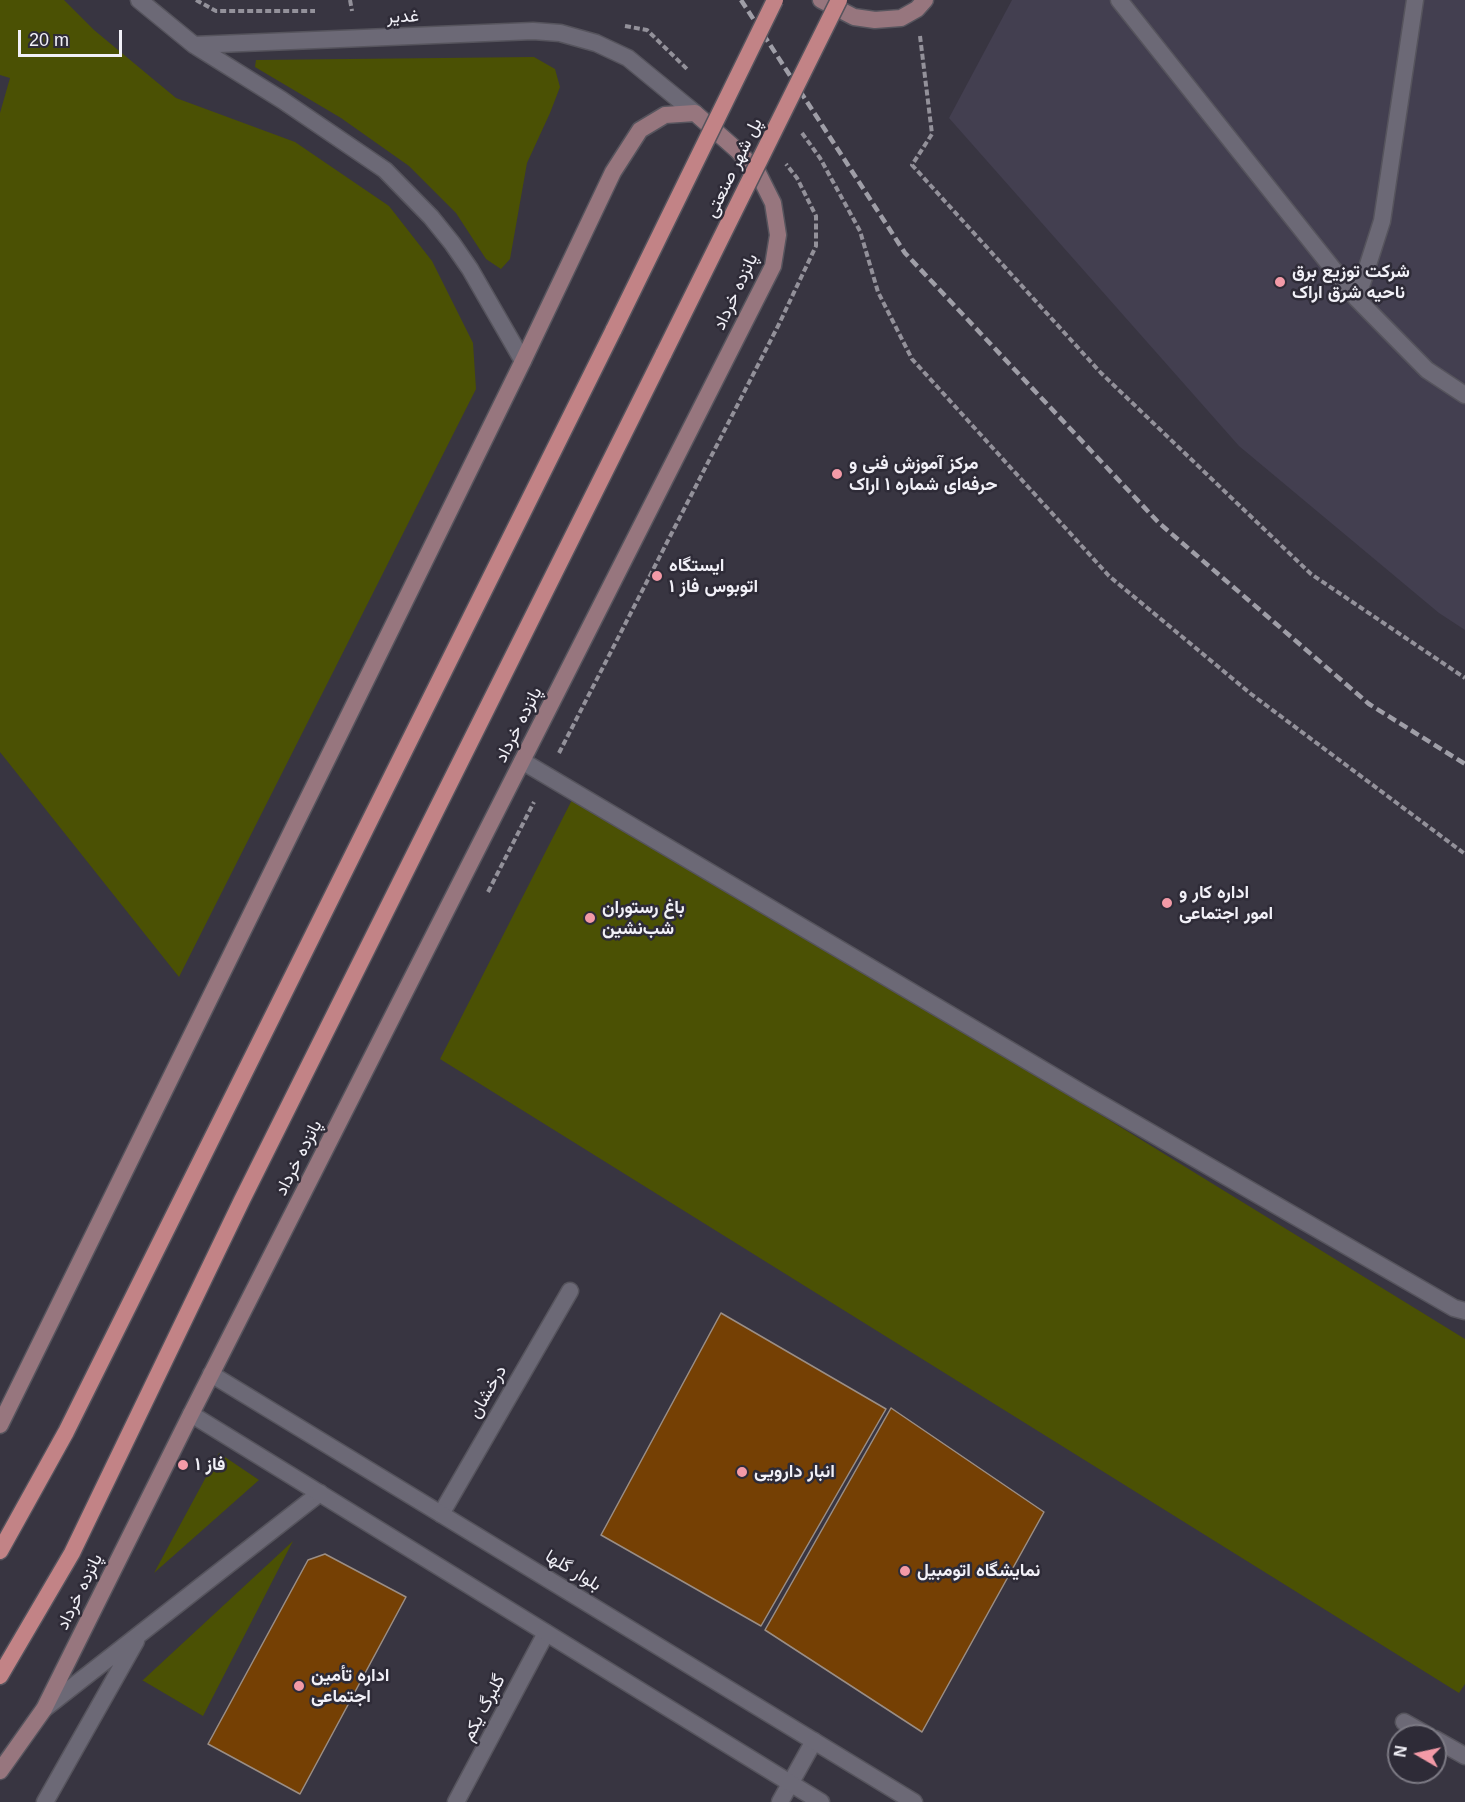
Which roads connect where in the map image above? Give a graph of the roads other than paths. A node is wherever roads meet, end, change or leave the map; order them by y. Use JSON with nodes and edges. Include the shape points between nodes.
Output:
{"nodes":[{"id":1,"x":139,"y":0,"type":"edge"},
{"id":2,"x":775,"y":0,"type":"edge"},
{"id":3,"x":821,"y":0,"type":"edge"},
{"id":4,"x":839,"y":0,"type":"edge"},
{"id":5,"x":1119,"y":0,"type":"edge"},
{"id":6,"x":1415,"y":0,"type":"edge"},
{"id":7,"x":921,"y":4,"type":"edge"},
{"id":8,"x":194,"y":45,"type":"junction"},
{"id":9,"x":695,"y":113,"type":"junction"},
{"id":10,"x":1357,"y":299,"type":"junction"},
{"id":11,"x":664,"y":353,"type":"joint"},
{"id":12,"x":524,"y":361,"type":"junction"},
{"id":13,"x":1465,"y":395,"type":"edge"},
{"id":14,"x":522,"y":761,"type":"junction"},
{"id":15,"x":570,"y":1291,"type":"dead end"},
{"id":16,"x":1465,"y":1311,"type":"edge"},
{"id":17,"x":212,"y":1374,"type":"junction"},
{"id":18,"x":191,"y":1413,"type":"junction"},
{"id":19,"x":0,"y":1425,"type":"edge"},
{"id":20,"x":320,"y":1492,"type":"junction"},
{"id":21,"x":441,"y":1514,"type":"junction"},
{"id":22,"x":0,"y":1551,"type":"edge"},
{"id":23,"x":546,"y":1633,"type":"junction"},
{"id":24,"x":140,"y":1634,"type":"junction"},
{"id":25,"x":0,"y":1676,"type":"edge"},
{"id":26,"x":44,"y":1709,"type":"junction"},
{"id":27,"x":1404,"y":1722,"type":"dead end"},
{"id":28,"x":1408,"y":1724,"type":"edge"},
{"id":29,"x":814,"y":1741,"type":"junction"},
{"id":30,"x":1447,"y":1746,"type":"edge"},
{"id":31,"x":1465,"y":1756,"type":"edge"},
{"id":32,"x":0,"y":1771,"type":"edge"},
{"id":33,"x":790,"y":1783,"type":"junction"},
{"id":34,"x":45,"y":1802,"type":"edge"},
{"id":35,"x":456,"y":1802,"type":"edge"},
{"id":36,"x":780,"y":1802,"type":"edge"},
{"id":37,"x":821,"y":1802,"type":"edge"},
{"id":38,"x":914,"y":1802,"type":"edge"}],
"edges":[{"from":1,"to":8,"type":"street"},
{"from":2,"to":22,"type":"main road","name":"پل شهر صنعتی","bridge":true,"via":[[72,1421]]},
{"from":3,"to":7,"type":"main road","via":[[854,17],[875,20],[901,18]]},
{"from":4,"to":11,"type":"main road","name":"پل شهر صنعتی","bridge":true},
{"from":5,"to":10,"type":"street"},
{"from":6,"to":10,"type":"street","via":[[1382,221]]},
{"from":8,"to":9,"type":"street","name":"غدیر","via":[[560,33],[597,43],[628,58]]},
{"from":8,"to":12,"type":"street","via":[[282,100],[375,164],[408,192],[470,269]]},
{"from":9,"to":12,"type":"main road","via":[[665,116],[640,130],[613,172]]},
{"from":9,"to":14,"type":"main road","name":"پانزده خرداد","via":[[758,173],[773,203],[778,235],[773,266]]},
{"from":10,"to":13,"type":"street","via":[[1427,369]]},
{"from":11,"to":25,"type":"main road","name":"پانزده خرداد","via":[[242,1200],[72,1553]]},
{"from":12,"to":19,"type":"main road"},
{"from":14,"to":16,"type":"street","via":[[1102,1105]]},
{"from":14,"to":17,"type":"main road","name":"پانزده خرداد"},
{"from":15,"to":21,"type":"street","name":"درخشان"},
{"from":17,"to":18,"type":"main road","name":"پانزده خرداد"},
{"from":17,"to":21,"type":"street","name":"بلوار گلها"},
{"from":18,"to":20,"type":"street"},
{"from":18,"to":26,"type":"main road","name":"پانزده خرداد"},
{"from":20,"to":23,"type":"street"},
{"from":20,"to":24,"type":"street"},
{"from":21,"to":29,"type":"street","name":"بلوار گلها"},
{"from":23,"to":33,"type":"street"},
{"from":23,"to":35,"type":"street","name":"گلبرگ یکم"},
{"from":24,"to":26,"type":"street"},
{"from":24,"to":34,"type":"street"},
{"from":26,"to":32,"type":"main road","name":"پانزده خرداد"},
{"from":27,"to":28,"type":"street"},
{"from":29,"to":33,"type":"street"},
{"from":29,"to":38,"type":"street","name":"بلوار گلها"},
{"from":30,"to":31,"type":"street"},
{"from":33,"to":36,"type":"street"},
{"from":33,"to":37,"type":"street"}]}
